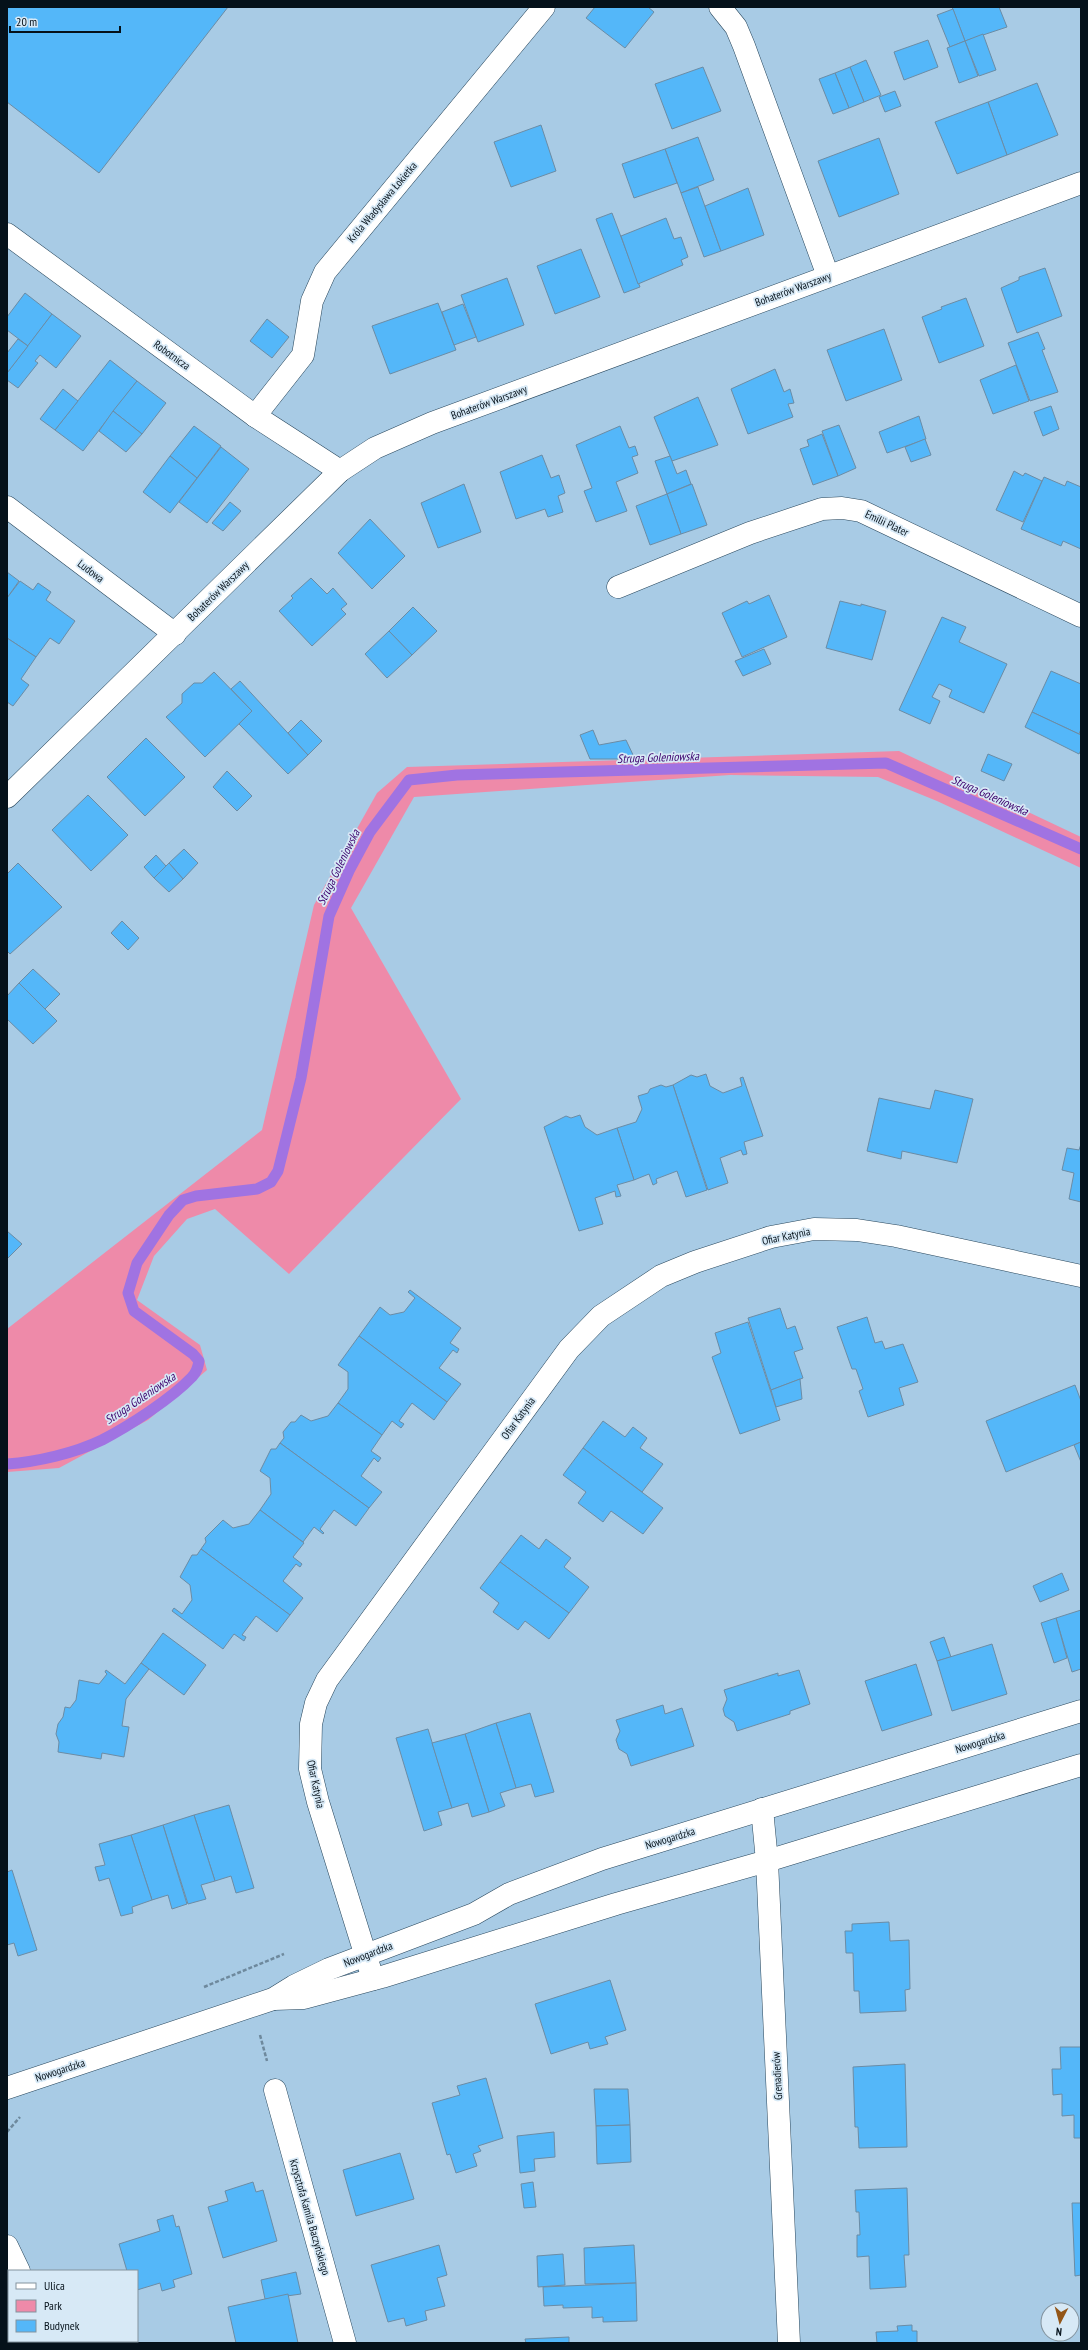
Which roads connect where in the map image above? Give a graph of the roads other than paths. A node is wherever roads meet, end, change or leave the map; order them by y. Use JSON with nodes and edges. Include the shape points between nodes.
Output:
{"nodes":[{"id":1,"x":544,"y":7,"type":"edge"},
{"id":2,"x":720,"y":7,"type":"edge"},
{"id":3,"x":1081,"y":183,"type":"edge"},
{"id":4,"x":7,"y":234,"type":"edge"},
{"id":5,"x":828,"y":276,"type":"junction"},
{"id":6,"x":255,"y":416,"type":"junction"},
{"id":7,"x":340,"y":471,"type":"junction"},
{"id":8,"x":7,"y":507,"type":"edge"},
{"id":9,"x":618,"y":587,"type":"dead end"},
{"id":10,"x":1081,"y":616,"type":"edge"},
{"id":11,"x":175,"y":634,"type":"junction"},
{"id":12,"x":7,"y":797,"type":"edge"},
{"id":13,"x":1081,"y":1276,"type":"edge"},
{"id":14,"x":1081,"y":1711,"type":"edge"},
{"id":15,"x":1081,"y":1765,"type":"edge"},
{"id":16,"x":762,"y":1809,"type":"junction"},
{"id":17,"x":768,"y":1861,"type":"junction"},
{"id":18,"x":366,"y":1955,"type":"junction"},
{"id":19,"x":373,"y":1979,"type":"junction"},
{"id":20,"x":273,"y":1999,"type":"junction"},
{"id":21,"x":7,"y":2088,"type":"edge"},
{"id":22,"x":274,"y":2090,"type":"dead end"},
{"id":23,"x":7,"y":2246,"type":"edge"},
{"id":24,"x":19,"y":2270,"type":"edge"},
{"id":25,"x":345,"y":2343,"type":"edge"},
{"id":26,"x":789,"y":2343,"type":"edge"}],
"edges":[{"from":1,"to":6,"type":"street","name":"Króla Władysława Łokietka","via":[[325,272],[312,301],[303,355]]},
{"from":2,"to":5,"type":"street","via":[[736,27],[744,46]]},
{"from":3,"to":5,"type":"street","name":"Bohaterów Warszawy"},
{"from":4,"to":6,"type":"street","name":"Robotnicza"},
{"from":5,"to":7,"type":"street","name":"Bohaterów Warszawy","via":[[432,423],[375,448]]},
{"from":6,"to":7,"type":"street","name":"Robotnicza"},
{"from":7,"to":11,"type":"street","name":"Bohaterów Warszawy"},
{"from":8,"to":11,"type":"street","name":"Ludowa"},
{"from":9,"to":10,"type":"street","name":"Emilii Plater","via":[[750,533],[822,509],[842,508],[861,511]]},
{"from":11,"to":12,"type":"street","name":"Bohaterów Warszawy"},
{"from":13,"to":18,"type":"street","name":"Ofiar Katynia","via":[[896,1236],[857,1230],[814,1229],[771,1237],[695,1262],[661,1276],[601,1316],[564,1355],[327,1680],[316,1703],[311,1724],[310,1769]]},
{"from":14,"to":16,"type":"street","name":"Nowogardzka"},
{"from":15,"to":17,"type":"street","name":"Nowogardzka"},
{"from":16,"to":17,"type":"street","name":"Grenadierów"},
{"from":16,"to":18,"type":"street","name":"Nowogardzka","via":[[581,1867],[509,1894],[474,1914]]},
{"from":17,"to":19,"type":"street","name":"Nowogardzka","via":[[616,1904]]},
{"from":17,"to":26,"type":"street","name":"Grenadierów"},
{"from":18,"to":19,"type":"street","name":"Ofiar Katynia"},
{"from":18,"to":20,"type":"street","name":"Nowogardzka","via":[[329,1969]]},
{"from":19,"to":20,"type":"street","name":"Nowogardzka","via":[[304,1998]]},
{"from":20,"to":21,"type":"street","name":"Nowogardzka"},
{"from":22,"to":25,"type":"street","name":"Krzysztofa Kamila Baczyńskiego"},
{"from":23,"to":24,"type":"street"}]}
